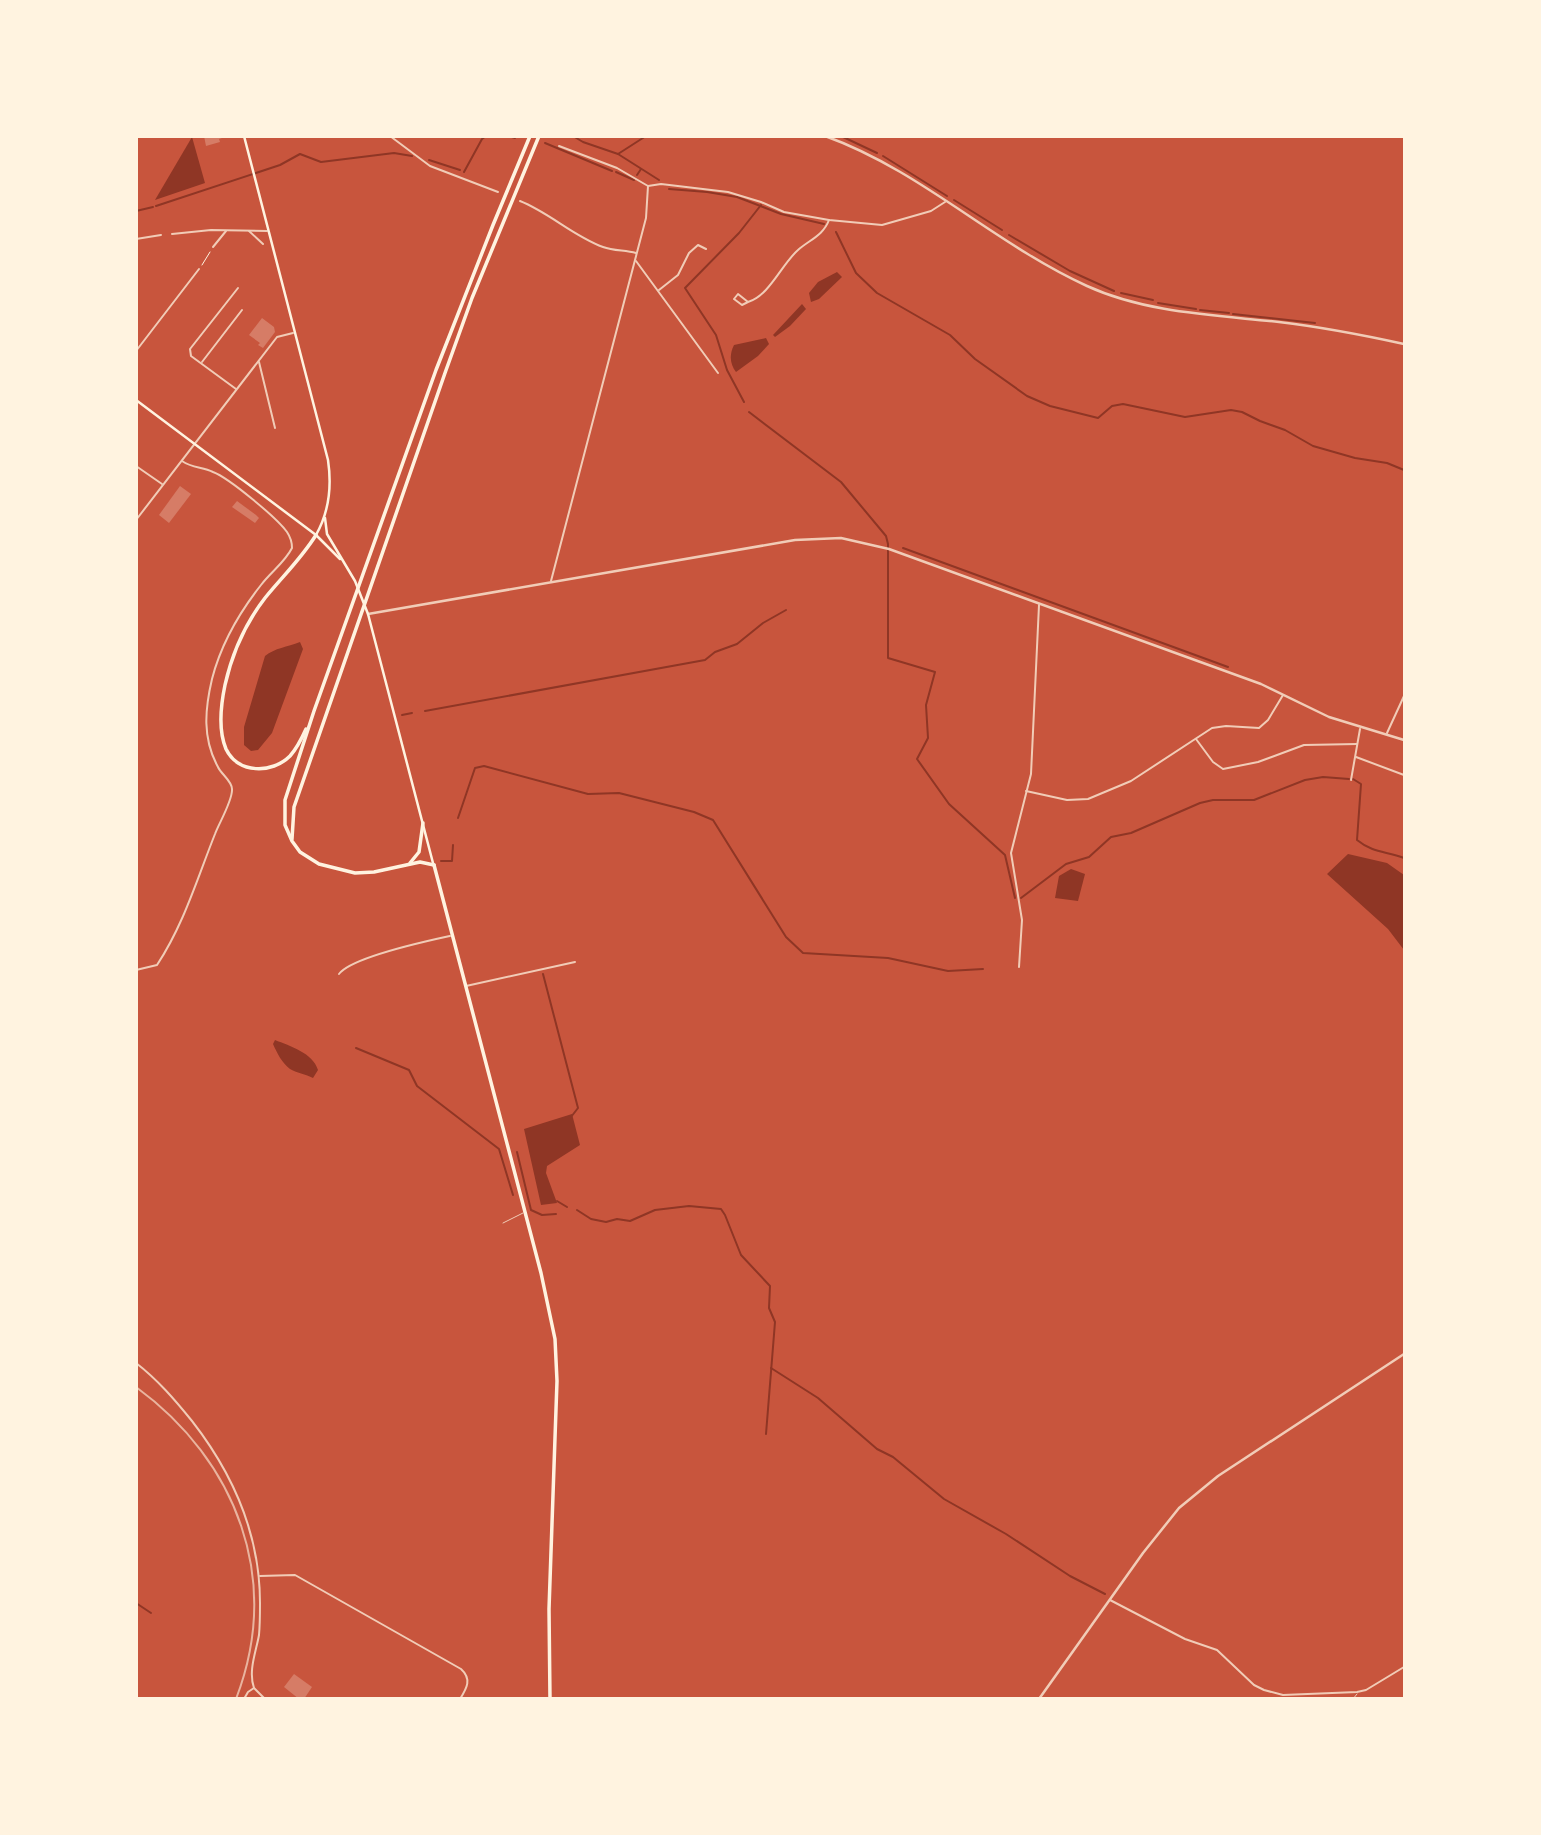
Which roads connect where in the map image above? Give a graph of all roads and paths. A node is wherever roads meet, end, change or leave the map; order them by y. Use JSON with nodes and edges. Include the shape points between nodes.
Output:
{"nodes":[{"id":1,"x":244,"y":136,"type":"edge"},
{"id":2,"x":390,"y":136,"type":"edge"},
{"id":3,"x":530,"y":136,"type":"edge"},
{"id":4,"x":539,"y":136,"type":"edge"},
{"id":5,"x":825,"y":136,"type":"edge"},
{"id":6,"x":559,"y":146,"type":"dead end"},
{"id":7,"x":648,"y":186,"type":"junction"},
{"id":8,"x":498,"y":192,"type":"dead end"},
{"id":9,"x":520,"y":201,"type":"dead end"},
{"id":10,"x":945,"y":202,"type":"junction"},
{"id":11,"x":829,"y":220,"type":"junction"},
{"id":12,"x":226,"y":230,"type":"junction"},
{"id":13,"x":248,"y":230,"type":"junction"},
{"id":14,"x":268,"y":231,"type":"junction"},
{"id":15,"x":172,"y":234,"type":"dead end"},
{"id":16,"x":161,"y":235,"type":"dead end"},
{"id":17,"x":136,"y":239,"type":"edge"},
{"id":18,"x":263,"y":244,"type":"dead end"},
{"id":19,"x":213,"y":247,"type":"joint"},
{"id":20,"x":706,"y":249,"type":"dead end"},
{"id":21,"x":637,"y":253,"type":"junction"},
{"id":22,"x":635,"y":260,"type":"junction"},
{"id":23,"x":199,"y":269,"type":"joint"},
{"id":24,"x":238,"y":288,"type":"dead end"},
{"id":25,"x":658,"y":290,"type":"junction"},
{"id":26,"x":748,"y":302,"type":"dead end"},
{"id":27,"x":242,"y":310,"type":"dead end"},
{"id":28,"x":295,"y":332,"type":"junction"},
{"id":29,"x":1405,"y":344,"type":"edge"},
{"id":30,"x":136,"y":352,"type":"edge"},
{"id":31,"x":259,"y":361,"type":"junction"},
{"id":32,"x":201,"y":364,"type":"junction"},
{"id":33,"x":718,"y":373,"type":"dead end"},
{"id":34,"x":237,"y":390,"type":"junction"},
{"id":35,"x":136,"y":400,"type":"edge"},
{"id":36,"x":275,"y":428,"type":"dead end"},
{"id":37,"x":195,"y":445,"type":"junction"},
{"id":38,"x":182,"y":461,"type":"junction"},
{"id":39,"x":136,"y":466,"type":"edge"},
{"id":40,"x":163,"y":485,"type":"junction"},
{"id":41,"x":325,"y":515,"type":"junction"},
{"id":42,"x":136,"y":520,"type":"edge"},
{"id":43,"x":316,"y":535,"type":"junction"},
{"id":44,"x":344,"y":564,"type":"junction"},
{"id":45,"x":550,"y":582,"type":"junction"},
{"id":46,"x":1039,"y":604,"type":"junction"},
{"id":47,"x":368,"y":614,"type":"junction"},
{"id":48,"x":1283,"y":694,"type":"junction"},
{"id":49,"x":1405,"y":696,"type":"edge"},
{"id":50,"x":314,"y":711,"type":"junction"},
{"id":51,"x":1360,"y":727,"type":"junction"},
{"id":52,"x":1386,"y":734,"type":"junction"},
{"id":53,"x":1195,"y":738,"type":"junction"},
{"id":54,"x":1405,"y":740,"type":"edge"},
{"id":55,"x":1357,"y":744,"type":"junction"},
{"id":56,"x":1355,"y":757,"type":"junction"},
{"id":57,"x":1405,"y":775,"type":"edge"},
{"id":58,"x":1351,"y":779,"type":"dead end"},
{"id":59,"x":1026,"y":791,"type":"junction"},
{"id":60,"x":423,"y":823,"type":"junction"},
{"id":61,"x":292,"y":841,"type":"junction"},
{"id":62,"x":409,"y":864,"type":"junction"},
{"id":63,"x":434,"y":865,"type":"junction"},
{"id":64,"x":452,"y":936,"type":"junction"},
{"id":65,"x":575,"y":962,"type":"dead end"},
{"id":66,"x":1019,"y":967,"type":"dead end"},
{"id":67,"x":136,"y":970,"type":"edge"},
{"id":68,"x":339,"y":974,"type":"dead end"},
{"id":69,"x":465,"y":986,"type":"junction"},
{"id":70,"x":525,"y":1212,"type":"junction"},
{"id":71,"x":503,"y":1223,"type":"dead end"},
{"id":72,"x":1405,"y":1354,"type":"edge"},
{"id":73,"x":136,"y":1363,"type":"edge"},
{"id":74,"x":259,"y":1576,"type":"junction"},
{"id":75,"x":1109,"y":1600,"type":"junction"},
{"id":76,"x":1405,"y":1667,"type":"edge"},
{"id":77,"x":254,"y":1688,"type":"junction"},
{"id":78,"x":1357,"y":1692,"type":"junction"},
{"id":79,"x":244,"y":1699,"type":"edge"},
{"id":80,"x":265,"y":1699,"type":"edge"},
{"id":81,"x":460,"y":1699,"type":"edge"},
{"id":82,"x":550,"y":1699,"type":"edge"},
{"id":83,"x":1039,"y":1699,"type":"edge"},
{"id":84,"x":1353,"y":1699,"type":"edge"}],
"edges":[{"from":1,"to":14,"type":"main road"},
{"from":2,"to":8,"type":"street","via":[[430,166]]},
{"from":3,"to":50,"type":"main road","via":[[464,296]]},
{"from":4,"to":61,"type":"main road","via":[[472,298],[360,612],[294,807]]},
{"from":5,"to":10,"type":"street","via":[[876,159]]},
{"from":6,"to":7,"type":"street","via":[[617,168]]},
{"from":7,"to":11,"type":"street","via":[[728,192],[784,212]]},
{"from":7,"to":21,"type":"street"},
{"from":9,"to":21,"type":"street","via":[[603,247]]},
{"from":10,"to":11,"type":"street","via":[[931,211],[881,225]]},
{"from":10,"to":29,"type":"street","via":[[1062,273],[1113,296],[1167,309],[1324,328]]},
{"from":11,"to":26,"type":"street","via":[[819,236],[796,251],[761,295]]},
{"from":12,"to":13,"type":"street"},
{"from":12,"to":15,"type":"street"},
{"from":12,"to":19,"type":"street"},
{"from":13,"to":14,"type":"street"},
{"from":13,"to":18,"type":"street"},
{"from":14,"to":28,"type":"main road"},
{"from":16,"to":17,"type":"street"},
{"from":19,"to":23,"type":"path"},
{"from":20,"to":25,"type":"street","via":[[698,245],[678,275]]},
{"from":21,"to":22,"type":"street"},
{"from":22,"to":25,"type":"street"},
{"from":22,"to":45,"type":"street"},
{"from":23,"to":30,"type":"street"},
{"from":24,"to":32,"type":"street","via":[[190,349]]},
{"from":25,"to":33,"type":"street"},
{"from":27,"to":32,"type":"street"},
{"from":28,"to":31,"type":"street","via":[[277,337]]},
{"from":28,"to":41,"type":"main road","via":[[328,460]]},
{"from":31,"to":34,"type":"street"},
{"from":31,"to":36,"type":"street"},
{"from":32,"to":34,"type":"street"},
{"from":34,"to":37,"type":"street"},
{"from":35,"to":37,"type":"main road"},
{"from":37,"to":38,"type":"street"},
{"from":37,"to":43,"type":"main road"},
{"from":38,"to":40,"type":"street"},
{"from":38,"to":67,"type":"street","via":[[211,471],[234,487],[285,530],[292,548],[245,607],[218,659],[206,737],[216,764],[231,784],[231,796],[194,893],[164,954],[156,965]]},
{"from":39,"to":40,"type":"street"},
{"from":40,"to":42,"type":"street"},
{"from":41,"to":43,"type":"main road"},
{"from":41,"to":44,"type":"main road","via":[[327,534]]},
{"from":43,"to":44,"type":"main road"},
{"from":43,"to":50,"type":"main road","via":[[265,598],[240,640],[225,688],[222,735],[226,748],[240,765],[266,769],[280,764],[300,742]]},
{"from":44,"to":47,"type":"main road"},
{"from":45,"to":46,"type":"street","via":[[819,537],[862,541]]},
{"from":45,"to":47,"type":"street"},
{"from":46,"to":48,"type":"street"},
{"from":46,"to":59,"type":"street","via":[[1031,774]]},
{"from":47,"to":60,"type":"main road"},
{"from":48,"to":51,"type":"street"},
{"from":48,"to":53,"type":"street","via":[[1259,728],[1219,726]]},
{"from":49,"to":52,"type":"street"},
{"from":50,"to":61,"type":"main road","via":[[285,800],[285,825]]},
{"from":51,"to":52,"type":"street"},
{"from":51,"to":55,"type":"street"},
{"from":52,"to":54,"type":"street"},
{"from":53,"to":55,"type":"street","via":[[1223,769],[1304,745]]},
{"from":53,"to":59,"type":"street","via":[[1131,781],[1082,801]]},
{"from":55,"to":56,"type":"street"},
{"from":56,"to":57,"type":"street"},
{"from":56,"to":58,"type":"street"},
{"from":59,"to":66,"type":"street","via":[[1011,853],[1022,920]]},
{"from":60,"to":62,"type":"main road","via":[[419,852]]},
{"from":60,"to":63,"type":"main road"},
{"from":61,"to":62,"type":"main road","via":[[309,859],[346,872],[374,872]]},
{"from":62,"to":63,"type":"main road"},
{"from":63,"to":64,"type":"main road"},
{"from":64,"to":68,"type":"street","via":[[352,964]]},
{"from":64,"to":69,"type":"main road"},
{"from":65,"to":69,"type":"street"},
{"from":69,"to":70,"type":"main road"},
{"from":70,"to":71,"type":"lane"},
{"from":70,"to":82,"type":"main road","via":[[555,1339]]},
{"from":72,"to":75,"type":"street","via":[[1197,1492],[1163,1526]]},
{"from":73,"to":74,"type":"street","via":[[166,1391],[215,1452],[241,1501]]},
{"from":74,"to":77,"type":"street"},
{"from":74,"to":81,"type":"street","via":[[295,1575],[461,1669],[468,1684]]},
{"from":75,"to":78,"type":"street","via":[[1217,1650],[1264,1690],[1283,1695]]},
{"from":75,"to":83,"type":"street"},
{"from":76,"to":78,"type":"street"},
{"from":77,"to":79,"type":"street"},
{"from":77,"to":80,"type":"street"},
{"from":78,"to":84,"type":"lane"}]}
